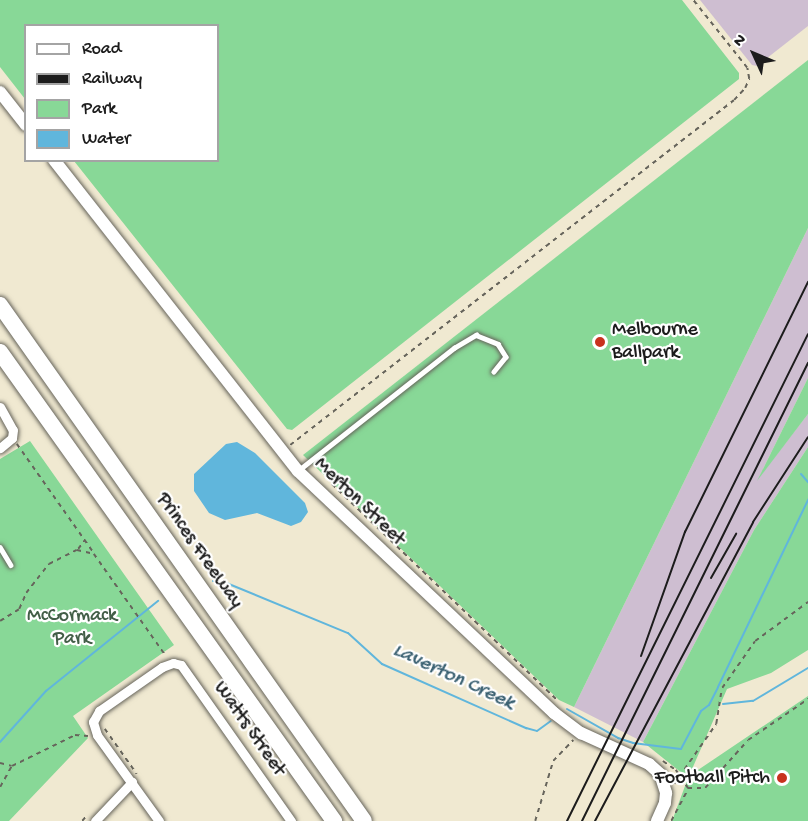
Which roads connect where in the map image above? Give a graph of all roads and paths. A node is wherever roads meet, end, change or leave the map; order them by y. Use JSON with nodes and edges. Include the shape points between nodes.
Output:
{"nodes":[{"id":1,"x":693,"y":0,"type":"edge"},
{"id":2,"x":0,"y":92,"type":"edge"},
{"id":3,"x":24,"y":122,"type":"edge"},
{"id":4,"x":56,"y":162,"type":"edge"},
{"id":5,"x":0,"y":305,"type":"edge"},
{"id":6,"x":0,"y":352,"type":"edge"},
{"id":7,"x":494,"y":372,"type":"dead end"},
{"id":8,"x":0,"y":407,"type":"edge"},
{"id":9,"x":12,"y":438,"type":"junction"},
{"id":10,"x":0,"y":448,"type":"edge"},
{"id":11,"x":281,"y":452,"type":"junction"},
{"id":12,"x":298,"y":471,"type":"junction"},
{"id":13,"x":332,"y":484,"type":"dead end"},
{"id":14,"x":85,"y":540,"type":"junction"},
{"id":15,"x":0,"y":547,"type":"edge"},
{"id":16,"x":77,"y":550,"type":"junction"},
{"id":17,"x":94,"y":554,"type":"junction"},
{"id":18,"x":11,"y":565,"type":"dead end"},
{"id":19,"x":808,"y":602,"type":"edge"},
{"id":20,"x":0,"y":621,"type":"edge"},
{"id":21,"x":170,"y":660,"type":"junction"},
{"id":22,"x":808,"y":699,"type":"edge"},
{"id":23,"x":563,"y":706,"type":"dead end"},
{"id":24,"x":106,"y":729,"type":"dead end"},
{"id":25,"x":582,"y":733,"type":"junction"},
{"id":26,"x":90,"y":737,"type":"dead end"},
{"id":27,"x":0,"y":763,"type":"edge"},
{"id":28,"x":12,"y":766,"type":"junction"},
{"id":29,"x":135,"y":779,"type":"junction"},
{"id":30,"x":0,"y":787,"type":"edge"},
{"id":31,"x":666,"y":793,"type":"junction"},
{"id":32,"x":95,"y":821,"type":"edge"},
{"id":33,"x":159,"y":821,"type":"edge"},
{"id":34,"x":291,"y":821,"type":"edge"},
{"id":35,"x":334,"y":821,"type":"edge"},
{"id":36,"x":364,"y":821,"type":"edge"},
{"id":37,"x":534,"y":821,"type":"edge"},
{"id":38,"x":657,"y":821,"type":"edge"},
{"id":39,"x":671,"y":821,"type":"edge"}],
"edges":[{"from":1,"to":11,"type":"path","via":[[747,69],[749,79],[745,88]]},
{"from":2,"to":3,"type":"street"},
{"from":4,"to":11,"type":"street","name":"Merton Street"},
{"from":5,"to":36,"type":"highway","name":"Princes Freeway"},
{"from":6,"to":35,"type":"highway"},
{"from":7,"to":12,"type":"lane","via":[[506,357],[498,344],[476,335],[454,348]]},
{"from":8,"to":9,"type":"street","via":[[13,427]]},
{"from":9,"to":10,"type":"street"},
{"from":9,"to":14,"type":"path"},
{"from":11,"to":12,"type":"street","name":"Merton Street"},
{"from":12,"to":25,"type":"street","name":"Merton Street","via":[[537,698]]},
{"from":13,"to":23,"type":"path"},
{"from":14,"to":16,"type":"path"},
{"from":14,"to":17,"type":"path"},
{"from":15,"to":18,"type":"lane"},
{"from":16,"to":17,"type":"path"},
{"from":16,"to":20,"type":"path","via":[[49,564],[26,593],[19,609]]},
{"from":17,"to":21,"type":"path"},
{"from":19,"to":31,"type":"path","via":[[754,641],[722,688],[716,724]]},
{"from":21,"to":29,"type":"street","via":[[94,716],[94,729]]},
{"from":21,"to":34,"type":"street","name":"Watts Street","via":[[182,665]]},
{"from":22,"to":39,"type":"path","via":[[748,740],[705,788],[688,788]]},
{"from":24,"to":29,"type":"path"},
{"from":25,"to":31,"type":"street","name":"Merton Street","via":[[649,764],[660,774]]},
{"from":25,"to":37,"type":"path","via":[[553,761]]},
{"from":26,"to":28,"type":"path","via":[[75,735]]},
{"from":27,"to":28,"type":"path"},
{"from":28,"to":30,"type":"path"},
{"from":29,"to":32,"type":"street"},
{"from":29,"to":33,"type":"street"},
{"from":31,"to":38,"type":"street"}]}
